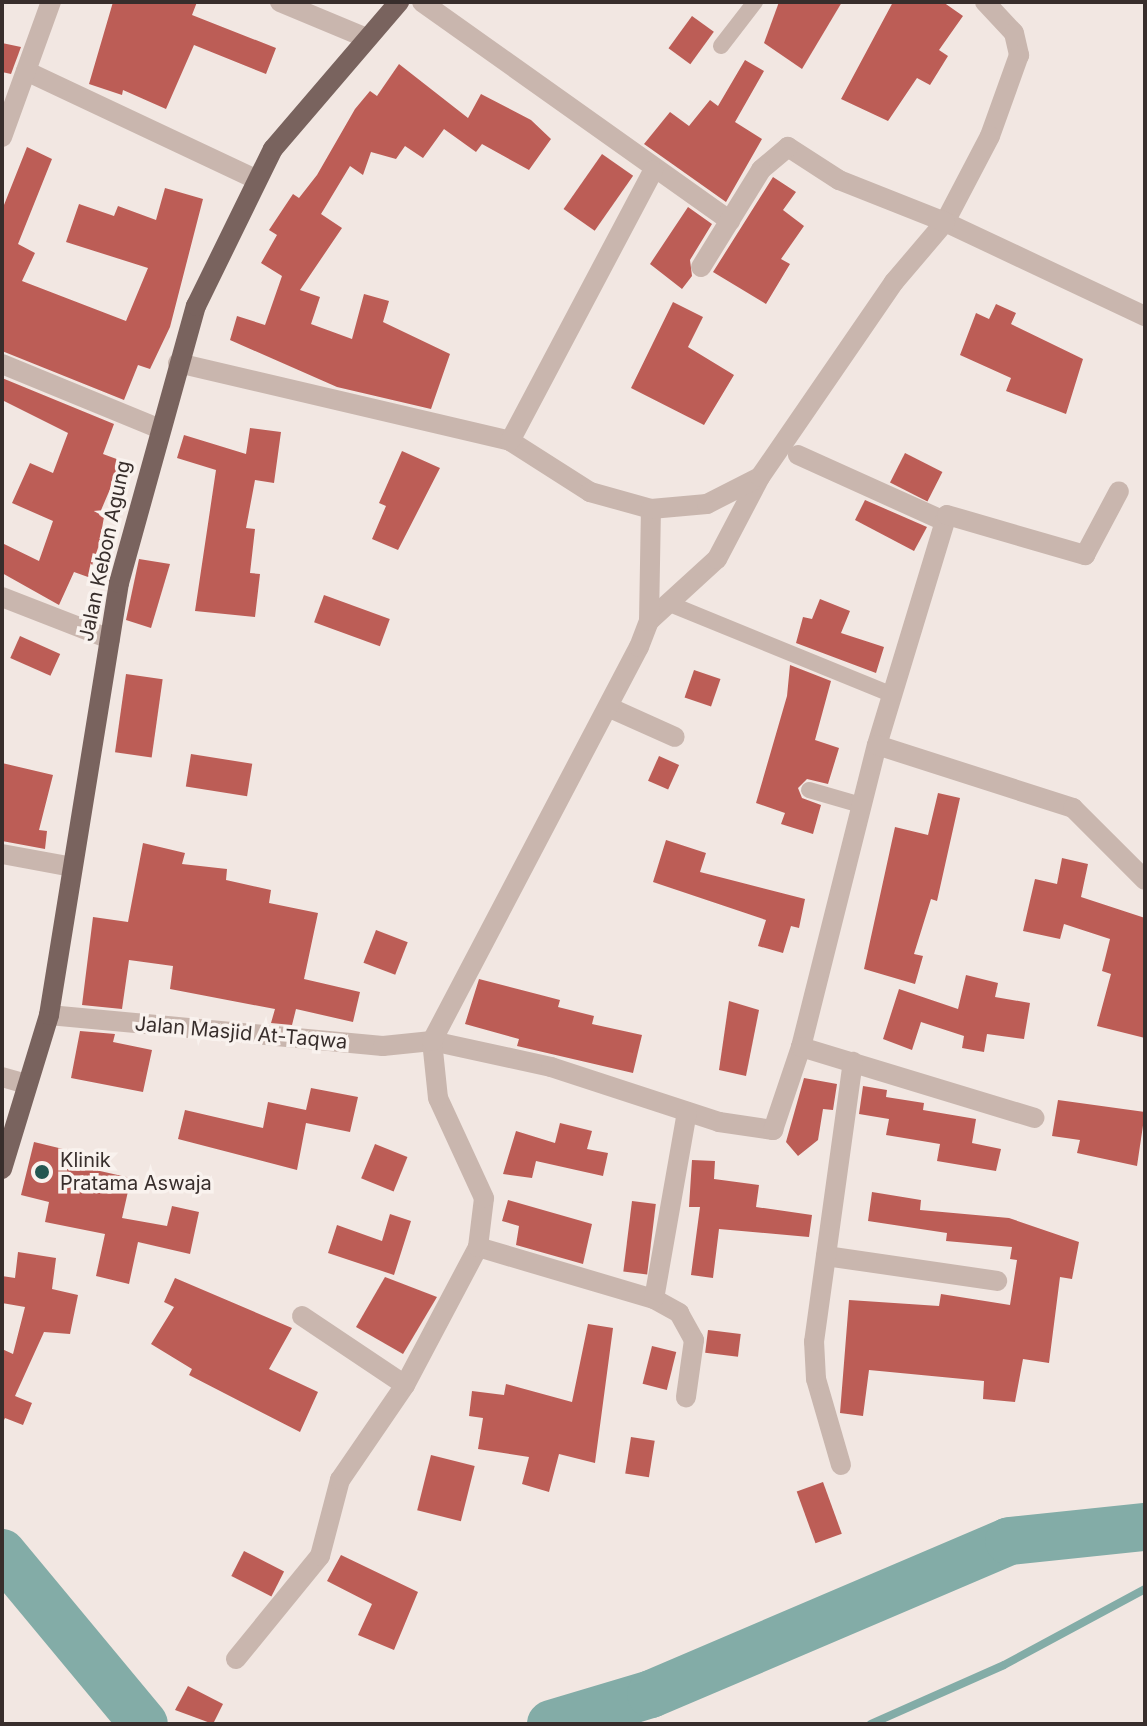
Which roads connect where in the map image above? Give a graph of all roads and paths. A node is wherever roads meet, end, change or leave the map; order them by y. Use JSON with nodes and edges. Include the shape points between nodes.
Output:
{"nodes":[{"id":1,"x":51,"y":2,"type":"edge"},
{"id":2,"x":280,"y":2,"type":"edge"},
{"id":3,"x":399,"y":2,"type":"edge"},
{"id":4,"x":422,"y":2,"type":"edge"},
{"id":5,"x":755,"y":2,"type":"edge"},
{"id":6,"x":985,"y":2,"type":"edge"},
{"id":7,"x":364,"y":37,"type":"junction"},
{"id":8,"x":721,"y":46,"type":"dead end"},
{"id":9,"x":26,"y":71,"type":"junction"},
{"id":10,"x":2,"y":137,"type":"edge"},
{"id":11,"x":653,"y":171,"type":"junction"},
{"id":12,"x":256,"y":179,"type":"junction"},
{"id":13,"x":730,"y":221,"type":"junction"},
{"id":14,"x":945,"y":222,"type":"junction"},
{"id":15,"x":701,"y":267,"type":"dead end"},
{"id":16,"x":1145,"y":316,"type":"edge"},
{"id":17,"x":178,"y":363,"type":"junction"},
{"id":18,"x":2,"y":364,"type":"edge"},
{"id":19,"x":158,"y":428,"type":"junction"},
{"id":20,"x":510,"y":441,"type":"junction"},
{"id":21,"x":798,"y":455,"type":"dead end"},
{"id":22,"x":760,"y":477,"type":"junction"},
{"id":23,"x":1119,"y":491,"type":"dead end"},
{"id":24,"x":651,"y":509,"type":"junction"},
{"id":25,"x":944,"y":521,"type":"junction"},
{"id":26,"x":2,"y":597,"type":"edge"},
{"id":27,"x":670,"y":604,"type":"junction"},
{"id":28,"x":649,"y":621,"type":"junction"},
{"id":29,"x":110,"y":639,"type":"junction"},
{"id":30,"x":891,"y":694,"type":"junction"},
{"id":31,"x":608,"y":707,"type":"junction"},
{"id":32,"x":675,"y":737,"type":"dead end"},
{"id":33,"x":877,"y":745,"type":"junction"},
{"id":34,"x":809,"y":790,"type":"dead end"},
{"id":35,"x":861,"y":805,"type":"junction"},
{"id":36,"x":2,"y":854,"type":"edge"},
{"id":37,"x":72,"y":867,"type":"junction"},
{"id":38,"x":1145,"y":880,"type":"edge"},
{"id":39,"x":49,"y":1015,"type":"junction"},
{"id":40,"x":432,"y":1041,"type":"junction"},
{"id":41,"x":801,"y":1047,"type":"junction"},
{"id":42,"x":853,"y":1062,"type":"junction"},
{"id":43,"x":2,"y":1077,"type":"edge"},
{"id":44,"x":26,"y":1084,"type":"junction"},
{"id":45,"x":687,"y":1112,"type":"junction"},
{"id":46,"x":1034,"y":1118,"type":"dead end"},
{"id":47,"x":2,"y":1169,"type":"edge"},
{"id":48,"x":478,"y":1247,"type":"junction"},
{"id":49,"x":826,"y":1256,"type":"junction"},
{"id":50,"x":997,"y":1281,"type":"dead end"},
{"id":51,"x":654,"y":1299,"type":"junction"},
{"id":52,"x":302,"y":1316,"type":"dead end"},
{"id":53,"x":405,"y":1385,"type":"junction"},
{"id":54,"x":686,"y":1397,"type":"dead end"},
{"id":55,"x":841,"y":1465,"type":"dead end"},
{"id":56,"x":236,"y":1659,"type":"dead end"}],
"edges":[{"from":1,"to":9,"type":"street"},
{"from":2,"to":7,"type":"street"},
{"from":3,"to":7,"type":"main road","name":"Jalan Kebon Agung"},
{"from":4,"to":11,"type":"street"},
{"from":5,"to":8,"type":"lane"},
{"from":6,"to":14,"type":"street","via":[[1014,33],[1019,55],[990,136]]},
{"from":7,"to":12,"type":"main road","name":"Jalan Kebon Agung"},
{"from":9,"to":10,"type":"street"},
{"from":9,"to":12,"type":"street"},
{"from":11,"to":13,"type":"street"},
{"from":11,"to":20,"type":"street"},
{"from":12,"to":17,"type":"main road","name":"Jalan Kebon Agung","via":[[196,306]]},
{"from":13,"to":14,"type":"street","via":[[761,170],[788,147],[839,180]]},
{"from":13,"to":15,"type":"street"},
{"from":14,"to":16,"type":"street"},
{"from":14,"to":22,"type":"street","via":[[894,282]]},
{"from":17,"to":19,"type":"main road","name":"Jalan Kebon Agung"},
{"from":17,"to":20,"type":"street"},
{"from":18,"to":19,"type":"street"},
{"from":19,"to":29,"type":"main road","name":"Jalan Kebon Agung"},
{"from":20,"to":24,"type":"street","via":[[590,492]]},
{"from":21,"to":25,"type":"street"},
{"from":22,"to":24,"type":"street","via":[[707,504]]},
{"from":22,"to":27,"type":"street","via":[[717,559]]},
{"from":23,"to":25,"type":"street","via":[[1085,555],[953,513]]},
{"from":24,"to":28,"type":"street"},
{"from":25,"to":30,"type":"street"},
{"from":26,"to":29,"type":"street"},
{"from":27,"to":28,"type":"street"},
{"from":27,"to":30,"type":"lane"},
{"from":28,"to":31,"type":"street"},
{"from":29,"to":37,"type":"main road","name":"Jalan Kebon Agung"},
{"from":30,"to":33,"type":"street"},
{"from":31,"to":32,"type":"street"},
{"from":31,"to":40,"type":"street"},
{"from":33,"to":35,"type":"street"},
{"from":33,"to":38,"type":"street","via":[[1073,808]]},
{"from":34,"to":35,"type":"lane"},
{"from":35,"to":41,"type":"street"},
{"from":36,"to":37,"type":"street"},
{"from":37,"to":39,"type":"main road","name":"Jalan Kebon Agung"},
{"from":39,"to":40,"type":"street","name":"Jalan Masjid At-Taqwa","via":[[383,1046]]},
{"from":39,"to":44,"type":"main road","name":"Jalan Kebon Agung"},
{"from":40,"to":45,"type":"street","name":"Jalan Masjid At-Taqwa","via":[[551,1067]]},
{"from":40,"to":48,"type":"street","via":[[438,1098],[484,1198]]},
{"from":41,"to":42,"type":"street"},
{"from":41,"to":45,"type":"street","name":"Jalan Masjid At-Taqwa","via":[[777,1128],[740,1127]]},
{"from":42,"to":46,"type":"street"},
{"from":42,"to":49,"type":"street"},
{"from":43,"to":44,"type":"street"},
{"from":44,"to":47,"type":"main road","name":"Jalan Kebon Agung"},
{"from":45,"to":51,"type":"street"},
{"from":48,"to":51,"type":"street"},
{"from":48,"to":53,"type":"street"},
{"from":49,"to":50,"type":"street"},
{"from":49,"to":55,"type":"street","via":[[816,1379]]},
{"from":51,"to":54,"type":"street","via":[[679,1313],[694,1340]]},
{"from":52,"to":53,"type":"street"},
{"from":53,"to":56,"type":"street","via":[[340,1480],[320,1556]]}]}
